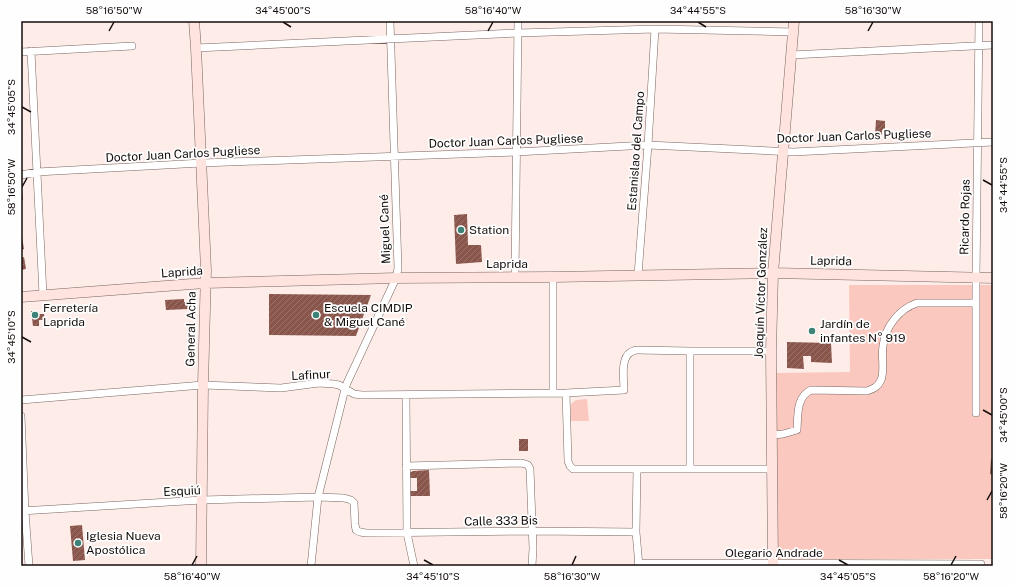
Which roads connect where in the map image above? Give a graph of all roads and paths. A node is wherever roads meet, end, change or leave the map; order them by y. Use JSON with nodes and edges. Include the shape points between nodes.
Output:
{"nodes":[{"id":1,"x":194,"y":21,"type":"edge"},
{"id":2,"x":390,"y":21,"type":"edge"},
{"id":3,"x":518,"y":21,"type":"edge"},
{"id":4,"x":794,"y":21,"type":"edge"},
{"id":5,"x":979,"y":21,"type":"edge"},
{"id":6,"x":664,"y":25,"type":"edge"},
{"id":7,"x":655,"y":29,"type":"junction"},
{"id":8,"x":793,"y":32,"type":"junction"},
{"id":9,"x":518,"y":33,"type":"junction"},
{"id":10,"x":390,"y":39,"type":"junction"},
{"id":11,"x":979,"y":45,"type":"junction"},
{"id":12,"x":993,"y":45,"type":"edge"},
{"id":13,"x":132,"y":46,"type":"dead end"},
{"id":14,"x":196,"y":48,"type":"junction"},
{"id":15,"x":31,"y":51,"type":"junction"},
{"id":16,"x":21,"y":52,"type":"edge"},
{"id":17,"x":791,"y":55,"type":"junction"},
{"id":18,"x":977,"y":142,"type":"junction"},
{"id":19,"x":993,"y":142,"type":"edge"},
{"id":20,"x":648,"y":145,"type":"junction"},
{"id":21,"x":782,"y":151,"type":"junction"},
{"id":22,"x":516,"y":152,"type":"junction"},
{"id":23,"x":394,"y":156,"type":"junction"},
{"id":24,"x":202,"y":163,"type":"junction"},
{"id":25,"x":37,"y":172,"type":"junction"},
{"id":26,"x":21,"y":175,"type":"edge"},
{"id":27,"x":773,"y":273,"type":"junction"},
{"id":28,"x":638,"y":275,"type":"junction"},
{"id":29,"x":515,"y":277,"type":"junction"},
{"id":30,"x":553,"y":277,"type":"junction"},
{"id":31,"x":396,"y":278,"type":"junction"},
{"id":32,"x":976,"y":278,"type":"junction"},
{"id":33,"x":993,"y":278,"type":"edge"},
{"id":34,"x":206,"y":283,"type":"junction"},
{"id":35,"x":43,"y":295,"type":"junction"},
{"id":36,"x":21,"y":297,"type":"edge"},
{"id":37,"x":976,"y":303,"type":"junction"},
{"id":38,"x":771,"y":350,"type":"junction"},
{"id":39,"x":690,"y":351,"type":"junction"},
{"id":40,"x":203,"y":386,"type":"junction"},
{"id":41,"x":345,"y":389,"type":"junction"},
{"id":42,"x":553,"y":393,"type":"junction"},
{"id":43,"x":566,"y":393,"type":"junction"},
{"id":44,"x":406,"y":395,"type":"junction"},
{"id":45,"x":21,"y":400,"type":"edge"},
{"id":46,"x":976,"y":413,"type":"dead end"},
{"id":47,"x":21,"y":416,"type":"edge"},
{"id":48,"x":772,"y":435,"type":"junction"},
{"id":49,"x":406,"y":466,"type":"junction"},
{"id":50,"x":637,"y":469,"type":"junction"},
{"id":51,"x":690,"y":469,"type":"junction"},
{"id":52,"x":772,"y":470,"type":"junction"},
{"id":53,"x":318,"y":497,"type":"junction"},
{"id":54,"x":202,"y":500,"type":"junction"},
{"id":55,"x":23,"y":511,"type":"edge"},
{"id":56,"x":532,"y":531,"type":"junction"},
{"id":57,"x":636,"y":532,"type":"junction"},
{"id":58,"x":366,"y":533,"type":"joint"},
{"id":59,"x":407,"y":533,"type":"junction"},
{"id":60,"x":639,"y":564,"type":"edge"},
{"id":61,"x":773,"y":565,"type":"edge"},
{"id":62,"x":878,"y":565,"type":"edge"},
{"id":63,"x":981,"y":565,"type":"edge"},
{"id":64,"x":29,"y":566,"type":"edge"},
{"id":65,"x":201,"y":566,"type":"edge"},
{"id":66,"x":311,"y":566,"type":"edge"},
{"id":67,"x":414,"y":566,"type":"edge"},
{"id":68,"x":532,"y":566,"type":"edge"}],
"edges":[{"from":1,"to":14,"type":"street","name":"General Acha"},
{"from":2,"to":10,"type":"street","name":"Miguel Cané"},
{"from":3,"to":9,"type":"street"},
{"from":4,"to":8,"type":"street","name":"Joaquín Víctor González"},
{"from":5,"to":11,"type":"street","name":"Ricardo Rojas"},
{"from":6,"to":7,"type":"street"},
{"from":6,"to":8,"type":"street"},
{"from":7,"to":9,"type":"street"},
{"from":7,"to":20,"type":"street","name":"Estanislao del Campo"},
{"from":8,"to":17,"type":"street","name":"Joaquín Víctor González"},
{"from":9,"to":10,"type":"street"},
{"from":9,"to":22,"type":"street"},
{"from":10,"to":14,"type":"street"},
{"from":10,"to":23,"type":"street","name":"Miguel Cané"},
{"from":11,"to":12,"type":"street"},
{"from":11,"to":17,"type":"street"},
{"from":11,"to":18,"type":"street","name":"Ricardo Rojas"},
{"from":13,"to":15,"type":"street"},
{"from":14,"to":24,"type":"street","name":"General Acha"},
{"from":15,"to":16,"type":"street"},
{"from":15,"to":25,"type":"street"},
{"from":17,"to":21,"type":"street","name":"Joaquín Víctor González"},
{"from":18,"to":19,"type":"street","name":"Doctor Juan Carlos Pugliese"},
{"from":18,"to":21,"type":"street","name":"Doctor Juan Carlos Pugliese"},
{"from":18,"to":32,"type":"street","name":"Ricardo Rojas"},
{"from":20,"to":21,"type":"street","name":"Doctor Juan Carlos Pugliese"},
{"from":20,"to":22,"type":"street","name":"Doctor Juan Carlos Pugliese"},
{"from":20,"to":28,"type":"street","name":"Estanislao del Campo"},
{"from":21,"to":27,"type":"street","name":"Joaquín Víctor González"},
{"from":22,"to":23,"type":"street","name":"Doctor Juan Carlos Pugliese"},
{"from":22,"to":29,"type":"street"},
{"from":23,"to":24,"type":"street","name":"Doctor Juan Carlos Pugliese"},
{"from":23,"to":31,"type":"street","name":"Miguel Cané","via":[[398,268]]},
{"from":24,"to":25,"type":"street","name":"Doctor Juan Carlos Pugliese"},
{"from":24,"to":34,"type":"street","name":"General Acha"},
{"from":25,"to":26,"type":"street","name":"Doctor Juan Carlos Pugliese"},
{"from":25,"to":35,"type":"street"},
{"from":27,"to":28,"type":"street","name":"Laprida"},
{"from":27,"to":32,"type":"street","name":"Laprida"},
{"from":27,"to":38,"type":"street","name":"Joaquín Víctor González"},
{"from":28,"to":30,"type":"street","name":"Laprida"},
{"from":29,"to":30,"type":"street","name":"Laprida"},
{"from":29,"to":31,"type":"street","name":"Laprida"},
{"from":30,"to":42,"type":"street"},
{"from":31,"to":34,"type":"street","name":"Laprida"},
{"from":31,"to":41,"type":"street","name":"Miguel Cané"},
{"from":32,"to":33,"type":"street","name":"Laprida"},
{"from":32,"to":37,"type":"street","name":"Ricardo Rojas"},
{"from":34,"to":35,"type":"street","name":"Laprida"},
{"from":34,"to":40,"type":"street","name":"General Acha"},
{"from":35,"to":36,"type":"street","name":"Laprida"},
{"from":37,"to":46,"type":"street","name":"Ricardo Rojas"},
{"from":37,"to":48,"type":"street","via":[[916,303],[900,312],[886,335],[883,345],[882,379],[877,386],[867,391],[806,392],[799,402],[797,430]]},
{"from":38,"to":39,"type":"street"},
{"from":38,"to":48,"type":"street","name":"Joaquín Víctor González"},
{"from":39,"to":43,"type":"street","name":"Lafinur","via":[[630,352],[624,363],[624,390]]},
{"from":39,"to":51,"type":"street"},
{"from":40,"to":41,"type":"street","name":"Lafinur","via":[[281,388],[319,383],[339,385]]},
{"from":40,"to":45,"type":"street","name":"Lafinur"},
{"from":40,"to":54,"type":"street","name":"General Acha"},
{"from":41,"to":44,"type":"street","name":"Lafinur","via":[[362,395]]},
{"from":41,"to":53,"type":"street","name":"Miguel Cané"},
{"from":42,"to":43,"type":"street","name":"Lafinur"},
{"from":42,"to":44,"type":"street","name":"Lafinur"},
{"from":43,"to":50,"type":"street","via":[[570,466],[573,469]]},
{"from":44,"to":49,"type":"street"},
{"from":47,"to":55,"type":"street"},
{"from":48,"to":52,"type":"street","name":"Joaquín Víctor González"},
{"from":49,"to":56,"type":"street","via":[[522,463],[528,465]]},
{"from":49,"to":59,"type":"street"},
{"from":50,"to":51,"type":"street"},
{"from":50,"to":57,"type":"street"},
{"from":51,"to":52,"type":"street"},
{"from":52,"to":61,"type":"street","name":"Joaquín Víctor González"},
{"from":53,"to":54,"type":"street","name":"Esquiú"},
{"from":53,"to":58,"type":"street","name":"Esquiú","via":[[351,500],[354,503],[356,530]]},
{"from":53,"to":66,"type":"street","name":"Miguel Cané"},
{"from":54,"to":55,"type":"street","name":"Esquiú"},
{"from":54,"to":65,"type":"street","name":"General Acha"},
{"from":55,"to":64,"type":"street"},
{"from":56,"to":57,"type":"street","name":"Calle 333 Bis"},
{"from":56,"to":59,"type":"street","name":"Calle 333 Bis"},
{"from":56,"to":68,"type":"street"},
{"from":57,"to":60,"type":"street"},
{"from":58,"to":59,"type":"street","name":"Calle 333 Bis"},
{"from":59,"to":67,"type":"street"},
{"from":60,"to":61,"type":"street","name":"Olegario Andrade"},
{"from":61,"to":62,"type":"street","name":"Olegario Andrade"},
{"from":62,"to":63,"type":"street","name":"Olegario Andrade"}]}
